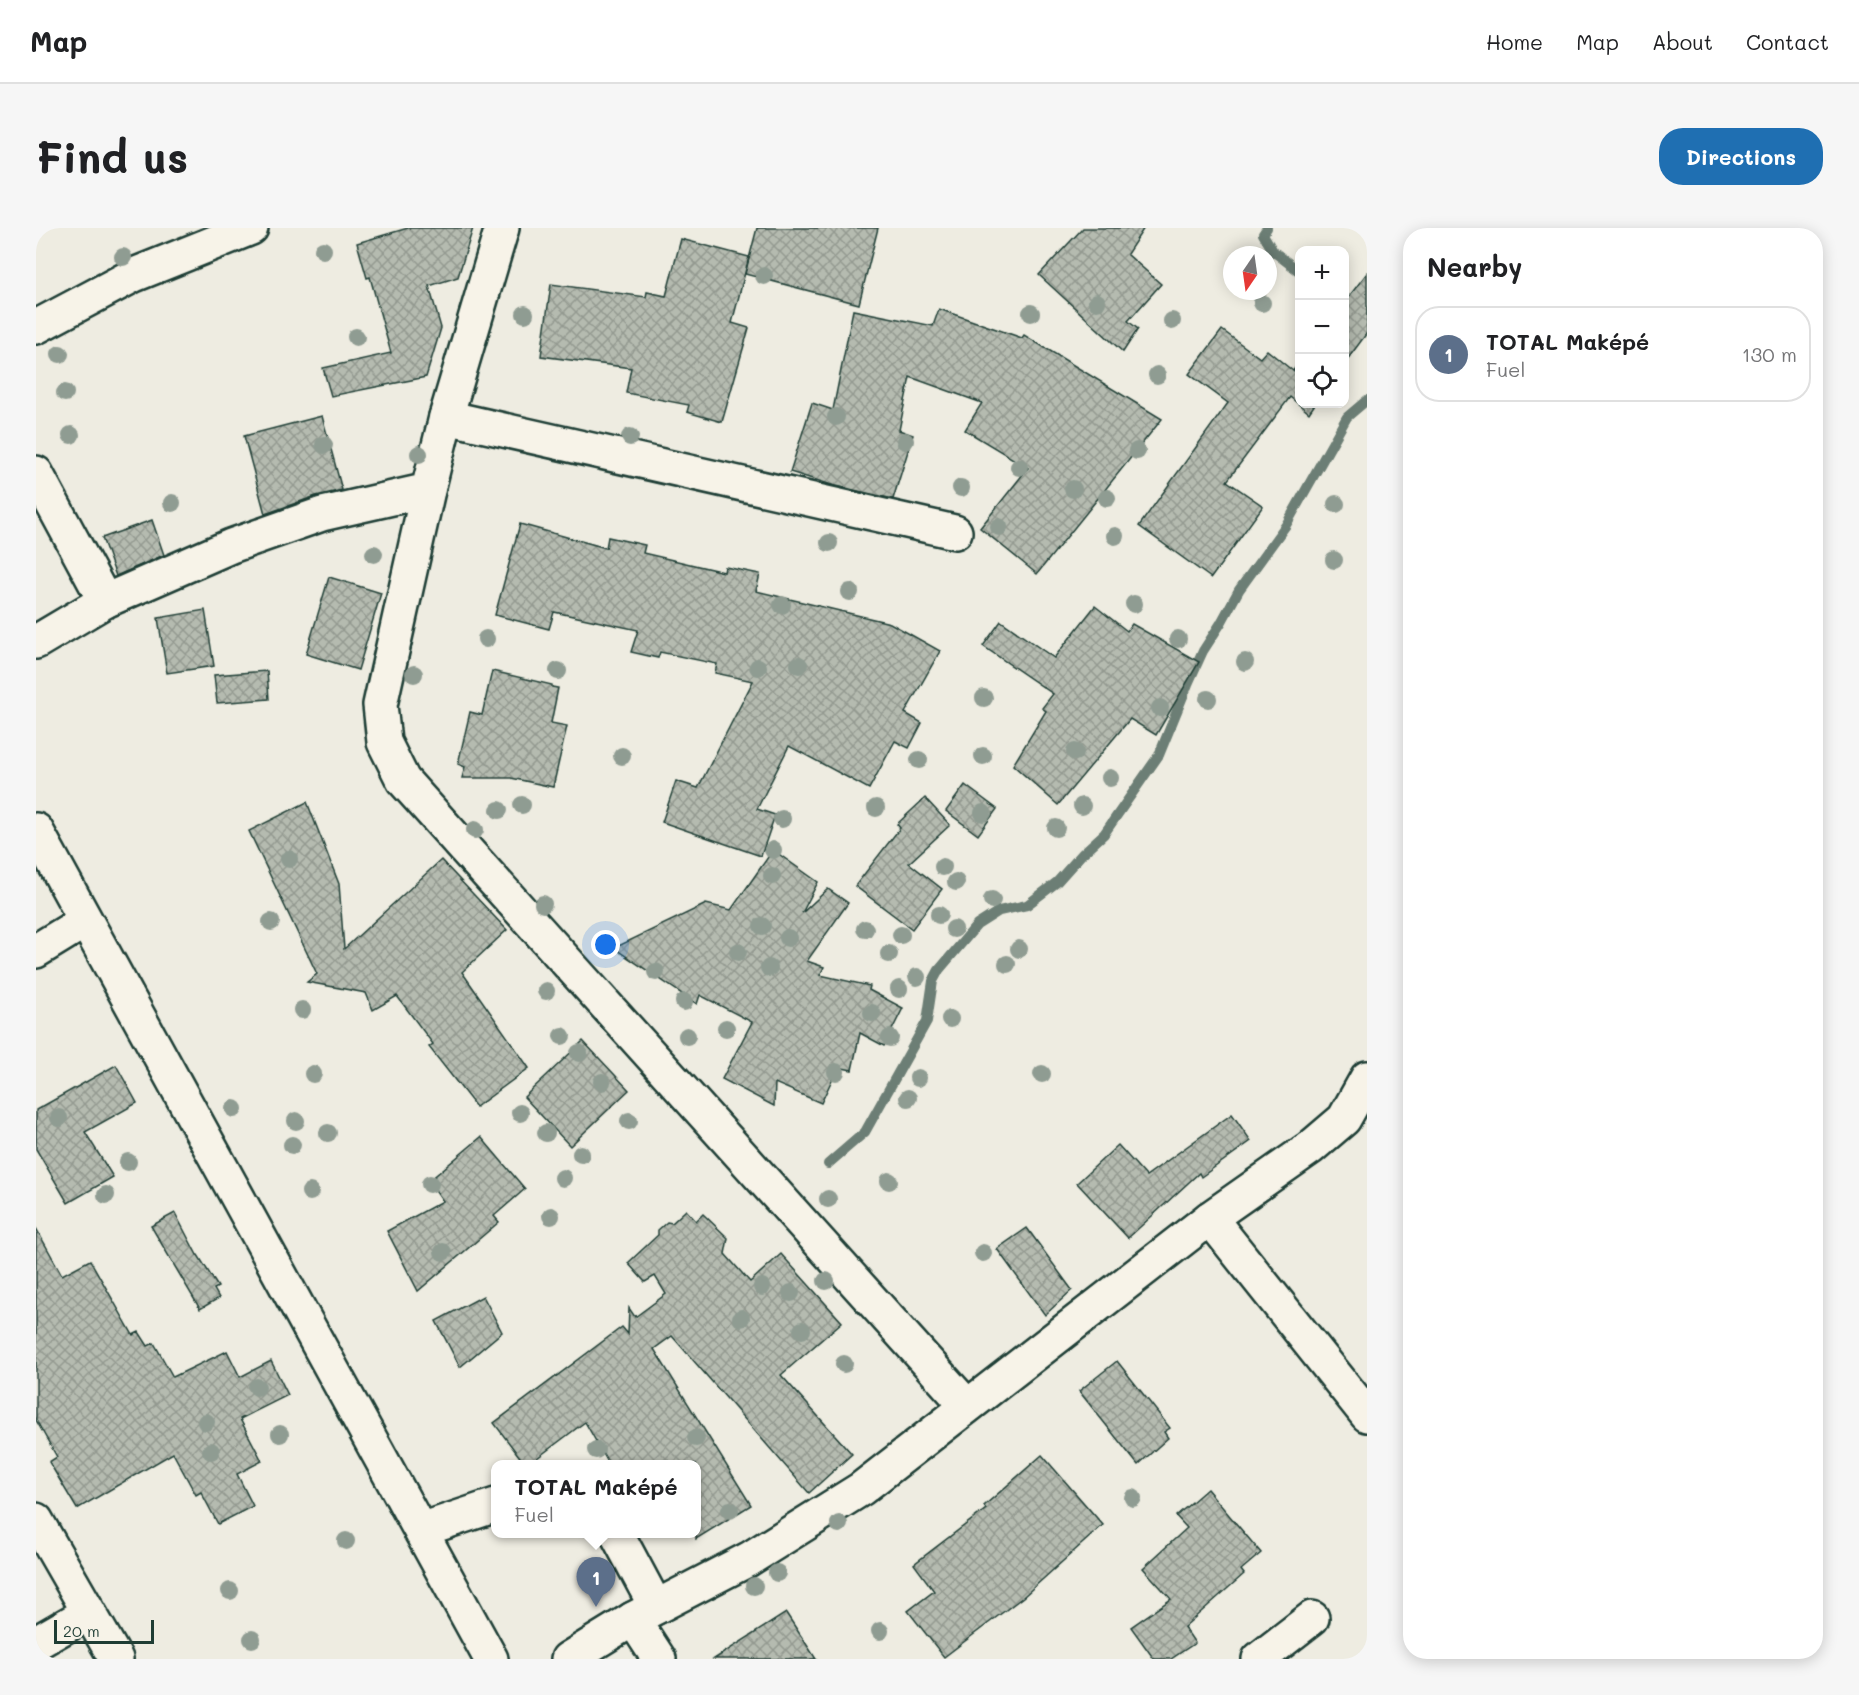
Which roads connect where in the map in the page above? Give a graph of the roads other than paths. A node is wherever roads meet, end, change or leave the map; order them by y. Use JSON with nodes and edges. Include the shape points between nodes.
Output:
{"nodes":[{"id":1,"x":251,"y":228,"type":"edge"},
{"id":2,"x":502,"y":228,"type":"edge"},
{"id":3,"x":36,"y":327,"type":"edge"},
{"id":4,"x":446,"y":417,"type":"junction"},
{"id":5,"x":36,"y":473,"type":"edge"},
{"id":6,"x":428,"y":489,"type":"junction"},
{"id":7,"x":955,"y":532,"type":"dead end"},
{"id":8,"x":105,"y":602,"type":"junction"},
{"id":9,"x":36,"y":642,"type":"edge"},
{"id":10,"x":36,"y":830,"type":"edge"},
{"id":11,"x":85,"y":921,"type":"junction"},
{"id":12,"x":36,"y":951,"type":"edge"},
{"id":13,"x":1367,"y":1078,"type":"edge"},
{"id":14,"x":1210,"y":1218,"type":"junction"},
{"id":15,"x":967,"y":1406,"type":"junction"},
{"id":16,"x":1367,"y":1414,"type":"edge"},
{"id":17,"x":491,"y":1506,"type":"edge"},
{"id":18,"x":36,"y":1520,"type":"edge"},
{"id":19,"x":421,"y":1530,"type":"junction"},
{"id":20,"x":619,"y":1538,"type":"edge"},
{"id":21,"x":88,"y":1613,"type":"junction"},
{"id":22,"x":644,"y":1613,"type":"junction"},
{"id":23,"x":1312,"y":1618,"type":"dead end"},
{"id":24,"x":36,"y":1642,"type":"edge"},
{"id":25,"x":116,"y":1659,"type":"edge"},
{"id":26,"x":491,"y":1659,"type":"edge"},
{"id":27,"x":568,"y":1659,"type":"edge"},
{"id":28,"x":659,"y":1659,"type":"edge"},
{"id":29,"x":1259,"y":1659,"type":"edge"}],
"edges":[{"from":1,"to":3,"type":"street","via":[[134,276]]},
{"from":2,"to":4,"type":"street"},
{"from":4,"to":6,"type":"street"},
{"from":4,"to":7,"type":"street"},
{"from":5,"to":8,"type":"street"},
{"from":6,"to":8,"type":"street","via":[[322,514],[231,546]]},
{"from":6,"to":15,"type":"street","via":[[380,705],[384,742],[403,780]]},
{"from":8,"to":9,"type":"street"},
{"from":10,"to":11,"type":"street"},
{"from":11,"to":12,"type":"street"},
{"from":11,"to":19,"type":"street"},
{"from":13,"to":14,"type":"street","via":[[1344,1119],[1310,1148]]},
{"from":14,"to":15,"type":"street"},
{"from":14,"to":16,"type":"street"},
{"from":15,"to":22,"type":"street","via":[[861,1489],[749,1559]]},
{"from":17,"to":19,"type":"street"},
{"from":18,"to":21,"type":"street"},
{"from":19,"to":26,"type":"street"},
{"from":20,"to":22,"type":"street"},
{"from":21,"to":24,"type":"street"},
{"from":21,"to":25,"type":"street"},
{"from":22,"to":27,"type":"street"},
{"from":22,"to":28,"type":"street"},
{"from":23,"to":29,"type":"street"}]}
